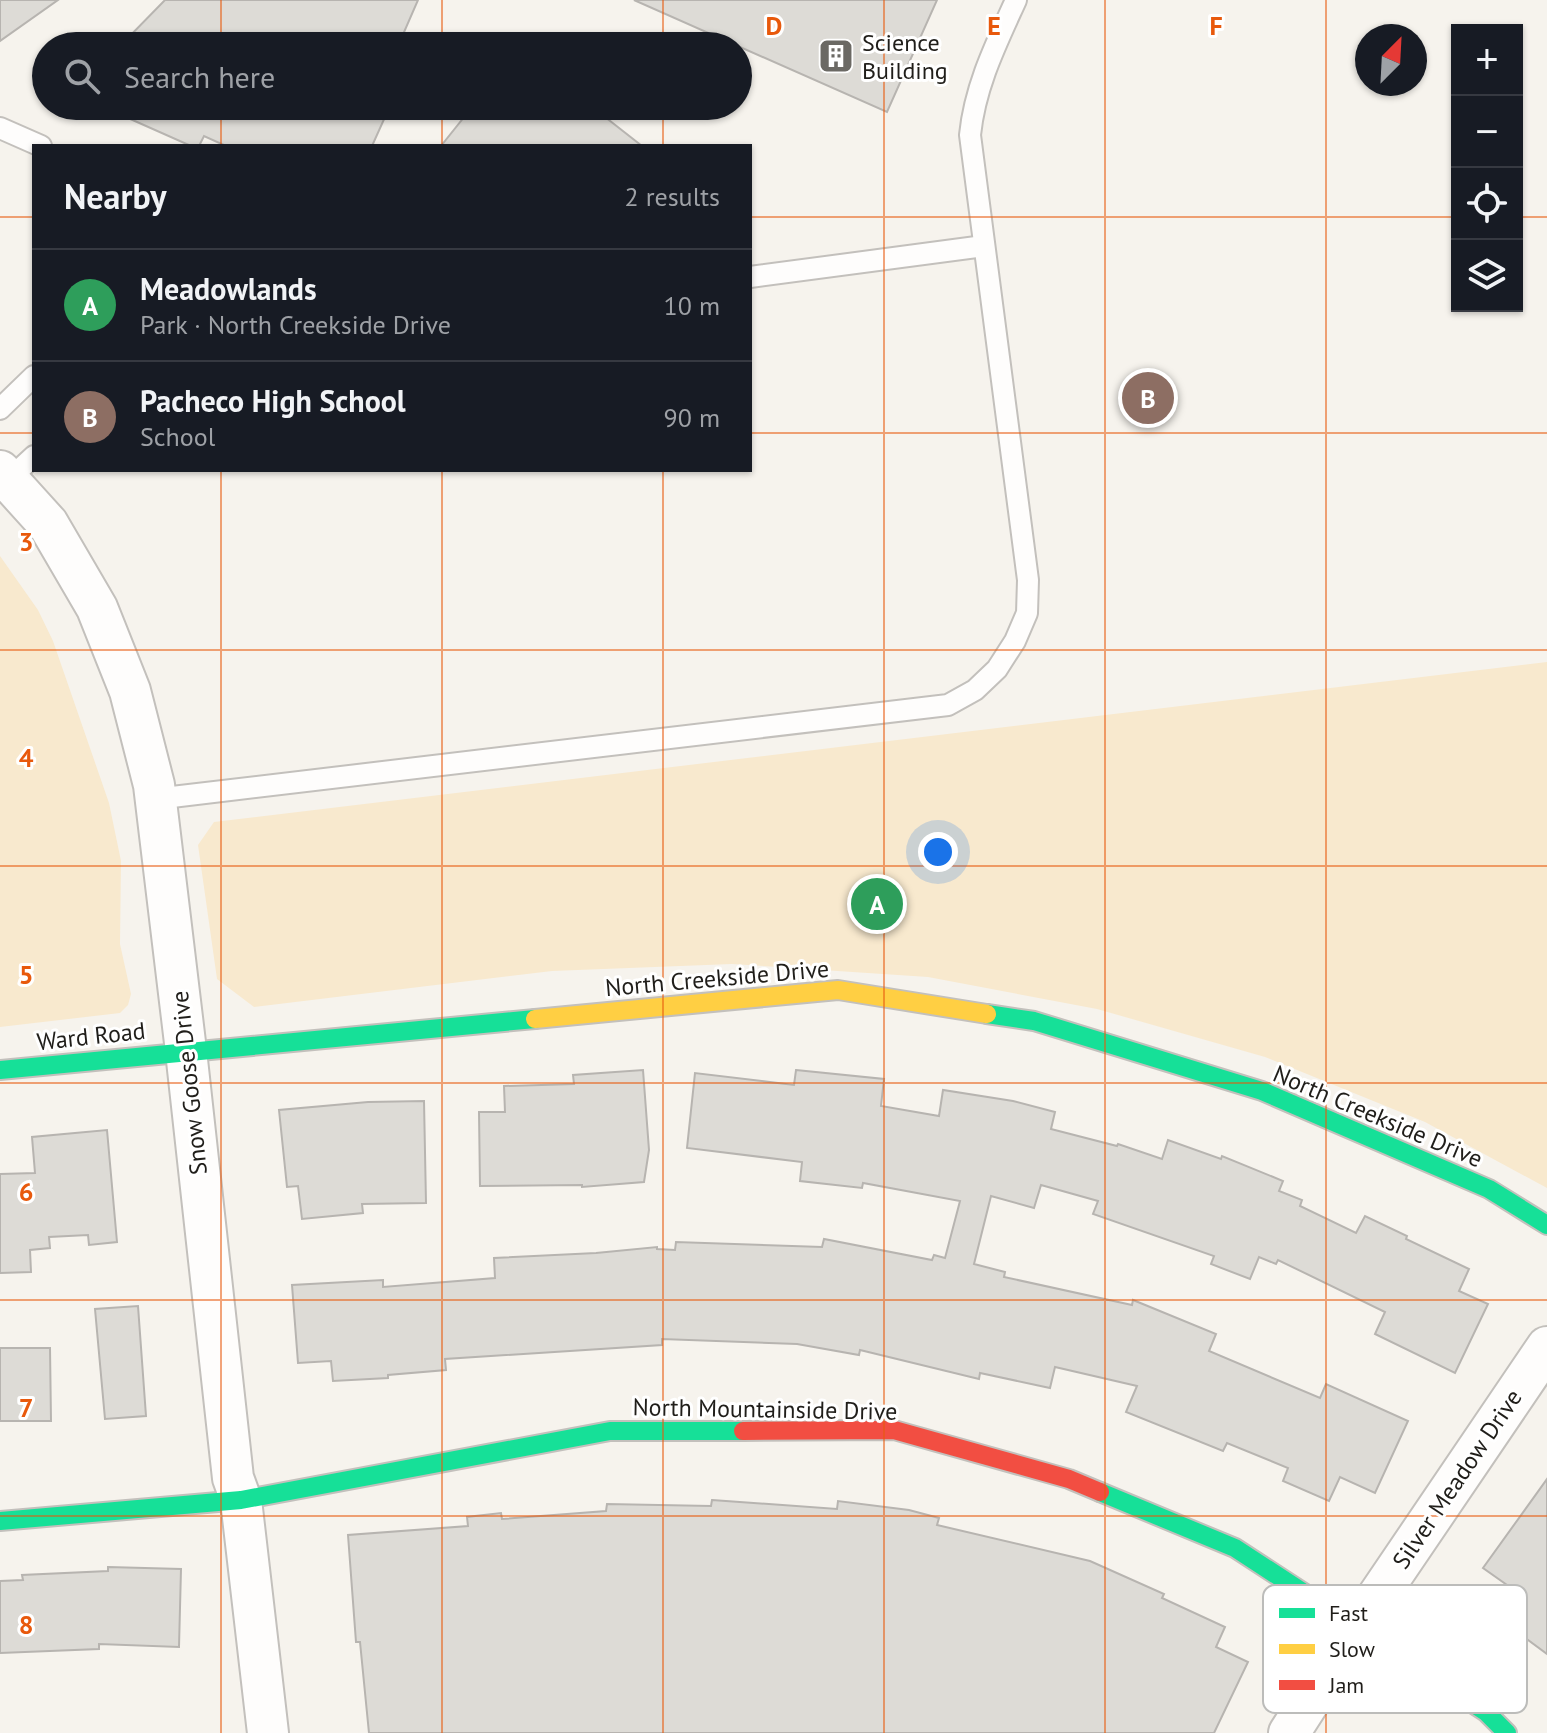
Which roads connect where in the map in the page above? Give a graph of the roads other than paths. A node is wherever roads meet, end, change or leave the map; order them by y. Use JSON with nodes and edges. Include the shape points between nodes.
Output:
{"nodes":[{"id":1,"x":1016,"y":0,"type":"edge"},
{"id":2,"x":0,"y":128,"type":"edge"},
{"id":3,"x":36,"y":144,"type":"edge"},
{"id":4,"x":984,"y":246,"type":"junction"},
{"id":5,"x":752,"y":277,"type":"edge"},
{"id":6,"x":32,"y":378,"type":"edge"},
{"id":7,"x":0,"y":409,"type":"edge"},
{"id":8,"x":14,"y":469,"type":"edge"},
{"id":9,"x":155,"y":799,"type":"junction"},
{"id":10,"x":186,"y":1051,"type":"junction"},
{"id":11,"x":0,"y":1070,"type":"edge"},
{"id":12,"x":1547,"y":1225,"type":"edge"},
{"id":13,"x":1547,"y":1347,"type":"edge"},
{"id":14,"x":241,"y":1500,"type":"junction"},
{"id":15,"x":0,"y":1521,"type":"edge"},
{"id":16,"x":1292,"y":1585,"type":"edge"},
{"id":17,"x":1386,"y":1585,"type":"edge"},
{"id":18,"x":1302,"y":1713,"type":"edge"},
{"id":19,"x":1487,"y":1713,"type":"edge"},
{"id":20,"x":268,"y":1733,"type":"edge"},
{"id":21,"x":1289,"y":1733,"type":"edge"},
{"id":22,"x":1507,"y":1733,"type":"edge"}],
"edges":[{"from":1,"to":4,"type":"lane","via":[[973,106],[970,135]]},
{"from":2,"to":3,"type":"lane"},
{"from":4,"to":5,"type":"lane"},
{"from":4,"to":9,"type":"lane","via":[[1028,580],[1027,613],[1015,641],[975,690],[948,705]]},
{"from":6,"to":7,"type":"lane"},
{"from":8,"to":9,"type":"street","name":"Snow Goose Drive","via":[[97,608],[130,691]]},
{"from":9,"to":10,"type":"street","name":"Snow Goose Drive"},
{"from":10,"to":11,"type":"street","name":"Ward Road"},
{"from":10,"to":12,"type":"street","name":"North Creekside Drive","via":[[838,990],[1034,1021],[1262,1091],[1489,1189]]},
{"from":10,"to":14,"type":"street","name":"Snow Goose Drive","via":[[233,1478]]},
{"from":13,"to":17,"type":"street","name":"Silver Meadow Drive"},
{"from":14,"to":15,"type":"street","name":"North Mountainside Drive"},
{"from":14,"to":16,"type":"street","name":"North Mountainside Drive","via":[[610,1431],[894,1430],[1069,1479],[1235,1548]]},
{"from":14,"to":20,"type":"street","name":"Snow Goose Drive"},
{"from":18,"to":21,"type":"street","name":"Silver Meadow Drive"},
{"from":19,"to":22,"type":"street","name":"North Mountainside Drive"}]}
